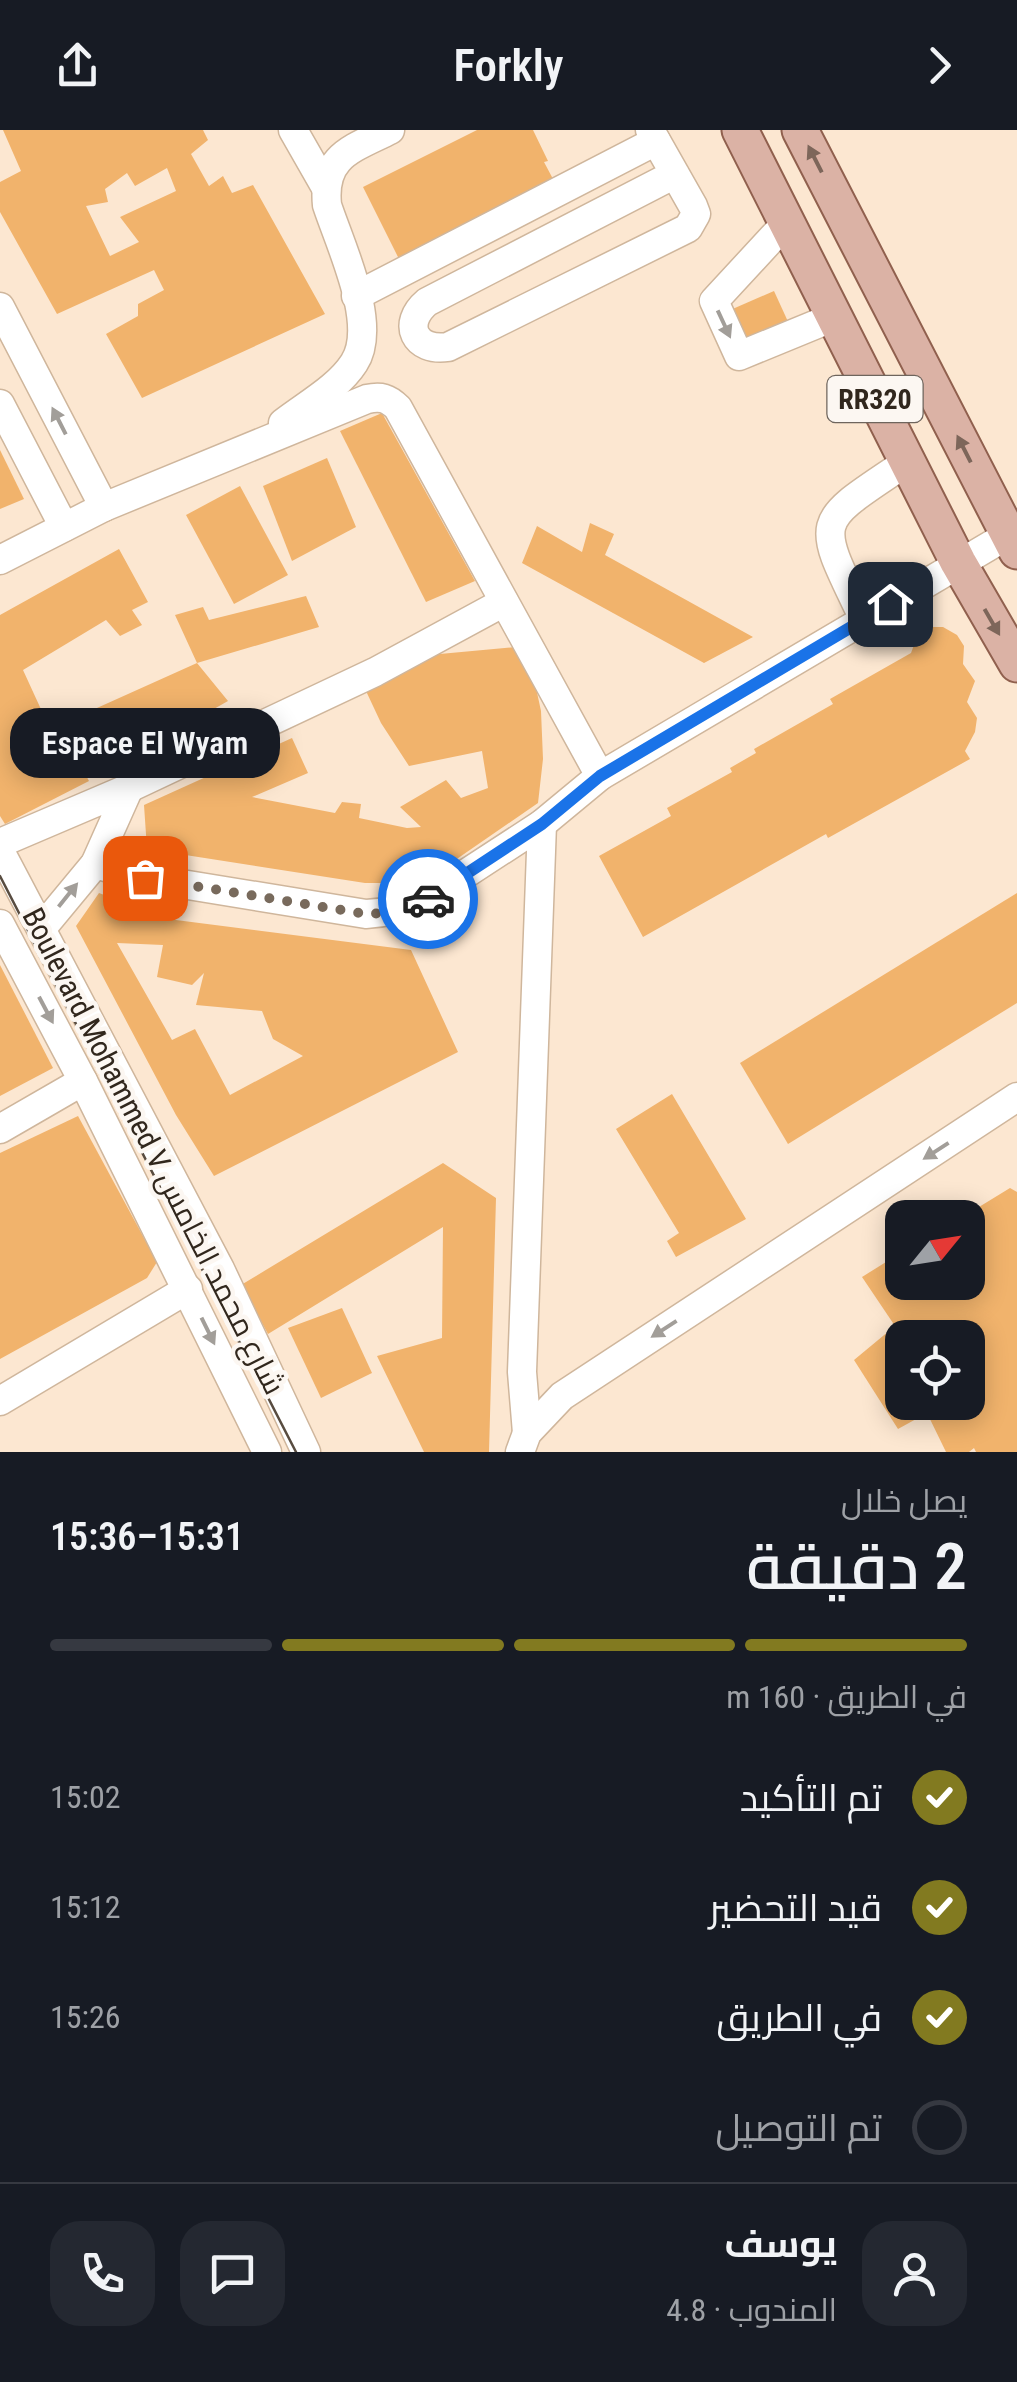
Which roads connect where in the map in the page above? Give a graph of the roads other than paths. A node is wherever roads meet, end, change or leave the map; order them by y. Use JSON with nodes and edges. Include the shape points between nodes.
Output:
{"nodes":[{"id":1,"x":293,"y":130,"type":"edge"},
{"id":2,"x":390,"y":130,"type":"edge"},
{"id":3,"x":740,"y":130,"type":"edge"},
{"id":4,"x":800,"y":130,"type":"edge"},
{"id":5,"x":653,"y":136,"type":"edge"},
{"id":6,"x":674,"y":174,"type":"junction"},
{"id":7,"x":325,"y":186,"type":"junction"},
{"id":8,"x":786,"y":222,"type":"junction"},
{"id":9,"x":356,"y":296,"type":"junction"},
{"id":10,"x":0,"y":307,"type":"edge"},
{"id":11,"x":834,"y":317,"type":"junction"},
{"id":12,"x":0,"y":404,"type":"edge"},
{"id":13,"x":254,"y":446,"type":"junction"},
{"id":14,"x":907,"y":462,"type":"junction"},
{"id":15,"x":104,"y":507,"type":"junction"},
{"id":16,"x":64,"y":528,"type":"junction"},
{"id":17,"x":1013,"y":543,"type":"edge"},
{"id":18,"x":0,"y":560,"type":"edge"},
{"id":19,"x":958,"y":562,"type":"junction"},
{"id":20,"x":504,"y":602,"type":"junction"},
{"id":21,"x":864,"y":619,"type":"junction"},
{"id":22,"x":1017,"y":664,"type":"edge"},
{"id":23,"x":600,"y":776,"type":"junction"},
{"id":24,"x":129,"y":788,"type":"junction"},
{"id":25,"x":542,"y":824,"type":"junction"},
{"id":26,"x":0,"y":843,"type":"edge"},
{"id":27,"x":0,"y":851,"type":"edge"},
{"id":28,"x":95,"y":864,"type":"junction"},
{"id":29,"x":0,"y":924,"type":"edge"},
{"id":30,"x":42,"y":928,"type":"junction"},
{"id":31,"x":84,"y":1081,"type":"junction"},
{"id":32,"x":1017,"y":1097,"type":"edge"},
{"id":33,"x":0,"y":1129,"type":"edge"},
{"id":34,"x":188,"y":1289,"type":"junction"},
{"id":35,"x":0,"y":1401,"type":"edge"},
{"id":36,"x":523,"y":1442,"type":"edge"},
{"id":37,"x":267,"y":1452,"type":"edge"},
{"id":38,"x":306,"y":1452,"type":"edge"}],
"edges":[{"from":1,"to":7,"type":"street"},
{"from":2,"to":7,"type":"street","via":[[338,159]]},
{"from":3,"to":8,"type":"main road","number":"RR320"},
{"from":17,"to":4,"type":"main road","number":"RR320","one_way":true},
{"from":5,"to":6,"type":"street"},
{"from":5,"to":9,"type":"street"},
{"from":6,"to":6,"type":"street","via":[[426,302],[417,310],[415,335],[423,345],[448,347],[688,228],[696,214]]},
{"from":7,"to":9,"type":"street"},
{"from":8,"to":11,"type":"main road","number":"RR320"},
{"from":8,"to":11,"type":"street","one_way":true,"via":[[714,301],[739,356]]},
{"from":9,"to":13,"type":"street","via":[[364,320],[356,360]]},
{"from":15,"to":10,"type":"street","one_way":true},
{"from":11,"to":14,"type":"main road","number":"RR320"},
{"from":12,"to":16,"type":"street"},
{"from":13,"to":15,"type":"street"},
{"from":13,"to":20,"type":"street","via":[[367,399],[390,400]]},
{"from":14,"to":19,"type":"main road","number":"RR320"},
{"from":14,"to":21,"type":"street","via":[[846,502],[828,534]]},
{"from":15,"to":16,"type":"street"},
{"from":16,"to":18,"type":"street"},
{"from":17,"to":19,"type":"street"},
{"from":19,"to":21,"type":"street"},
{"from":19,"to":22,"type":"main road","number":"RR320","one_way":true},
{"from":20,"to":23,"type":"street"},
{"from":20,"to":24,"type":"street","via":[[375,672]]},
{"from":21,"to":23,"type":"street"},
{"from":23,"to":25,"type":"street"},
{"from":24,"to":26,"type":"street"},
{"from":24,"to":28,"type":"street"},
{"from":25,"to":28,"type":"street","via":[[427,899],[388,913]]},
{"from":25,"to":36,"type":"street"},
{"from":27,"to":30,"type":"street","name":"Boulevard Mohammed V شارع محمد الخامس"},
{"from":30,"to":28,"type":"street","one_way":true},
{"from":29,"to":31,"type":"street","name":"Boulevard Mohammed V شارع محمد الخامس","one_way":true},
{"from":30,"to":38,"type":"street","name":"Boulevard Mohammed V شارع محمد الخامس","via":[[220,1269]]},
{"from":31,"to":33,"type":"street"},
{"from":31,"to":34,"type":"street","name":"Boulevard Mohammed V شارع محمد الخامس"},
{"from":32,"to":36,"type":"street","one_way":true,"via":[[562,1396]]},
{"from":34,"to":35,"type":"street"},
{"from":34,"to":37,"type":"street","name":"Boulevard Mohammed V شارع محمد الخامس","one_way":true}]}
